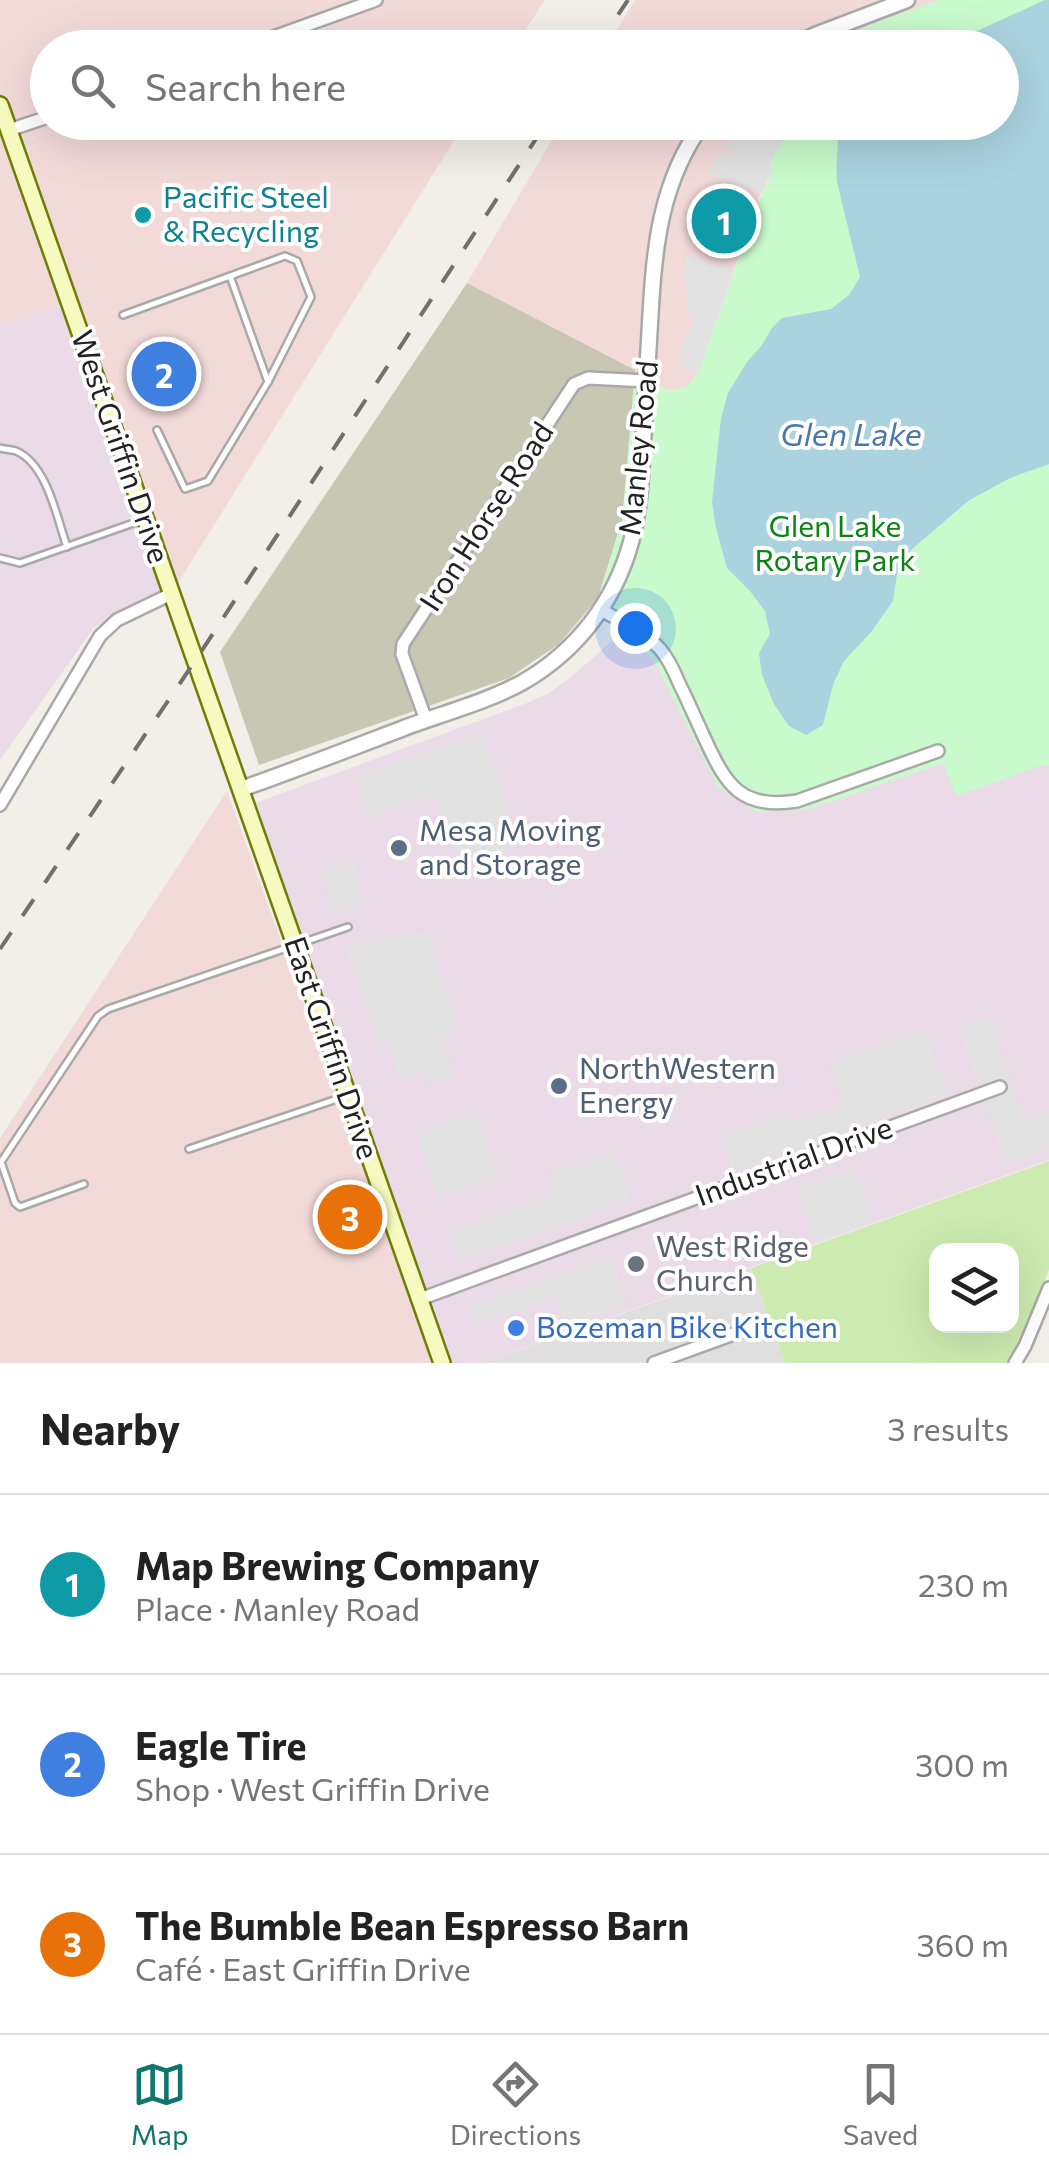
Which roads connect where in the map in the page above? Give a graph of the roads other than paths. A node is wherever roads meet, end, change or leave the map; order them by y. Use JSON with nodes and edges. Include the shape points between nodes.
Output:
{"nodes":[{"id":1,"x":376,"y":0,"type":"edge"},
{"id":2,"x":907,"y":0,"type":"edge"},
{"id":3,"x":292,"y":30,"type":"edge"},
{"id":4,"x":828,"y":30,"type":"edge"},
{"id":5,"x":0,"y":105,"type":"edge"},
{"id":6,"x":30,"y":123,"type":"edge"},
{"id":7,"x":9,"y":130,"type":"junction"},
{"id":8,"x":693,"y":140,"type":"edge"},
{"id":9,"x":230,"y":276,"type":"junction"},
{"id":10,"x":123,"y":315,"type":"dead end"},
{"id":11,"x":647,"y":381,"type":"junction"},
{"id":12,"x":268,"y":382,"type":"junction"},
{"id":13,"x":157,"y":430,"type":"dead end"},
{"id":14,"x":0,"y":448,"type":"edge"},
{"id":15,"x":145,"y":519,"type":"junction"},
{"id":16,"x":67,"y":547,"type":"junction"},
{"id":17,"x":0,"y":558,"type":"edge"},
{"id":18,"x":171,"y":594,"type":"junction"},
{"id":19,"x":602,"y":610,"type":"junction"},
{"id":20,"x":426,"y":720,"type":"junction"},
{"id":21,"x":938,"y":751,"type":"dead end"},
{"id":22,"x":240,"y":789,"type":"junction"},
{"id":23,"x":0,"y":805,"type":"edge"},
{"id":24,"x":348,"y":927,"type":"dead end"},
{"id":25,"x":295,"y":945,"type":"junction"},
{"id":26,"x":1000,"y":1087,"type":"dead end"},
{"id":27,"x":348,"y":1095,"type":"junction"},
{"id":28,"x":190,"y":1148,"type":"dead end"},
{"id":29,"x":84,"y":1184,"type":"dead end"},
{"id":30,"x":1049,"y":1288,"type":"edge"},
{"id":31,"x":420,"y":1299,"type":"junction"},
{"id":32,"x":764,"y":1323,"type":"dead end"},
{"id":33,"x":442,"y":1363,"type":"edge"},
{"id":34,"x":654,"y":1363,"type":"edge"},
{"id":35,"x":1015,"y":1363,"type":"edge"}],
"edges":[{"from":1,"to":3,"type":"street"},
{"from":2,"to":4,"type":"street"},
{"from":5,"to":7,"type":"main road","name":"West Griffin Drive"},
{"from":6,"to":7,"type":"street"},
{"from":7,"to":15,"type":"main road","name":"West Griffin Drive"},
{"from":8,"to":11,"type":"street","name":"Manley Road","via":[[660,220]]},
{"from":9,"to":10,"type":"lane"},
{"from":9,"to":12,"type":"lane"},
{"from":9,"to":12,"type":"lane","via":[[285,256],[297,262],[310,297]]},
{"from":11,"to":19,"type":"street","name":"Manley Road","via":[[636,522]]},
{"from":11,"to":20,"type":"street","name":"Iron Horse Road","via":[[588,378],[574,384],[403,644]]},
{"from":12,"to":13,"type":"lane","via":[[208,481],[185,489]]},
{"from":14,"to":16,"type":"lane","via":[[30,462],[47,486]]},
{"from":15,"to":16,"type":"lane"},
{"from":15,"to":18,"type":"main road","name":"West Griffin Drive"},
{"from":16,"to":17,"type":"lane","via":[[20,564]]},
{"from":18,"to":22,"type":"main road","name":"West Griffin Drive"},
{"from":18,"to":23,"type":"street","via":[[117,620],[100,636]]},
{"from":19,"to":20,"type":"street","name":"Manley Road","via":[[573,644],[522,682]]},
{"from":19,"to":21,"type":"street","via":[[660,648],[720,773],[746,796],[797,801]]},
{"from":20,"to":22,"type":"street","name":"Manley Road"},
{"from":22,"to":25,"type":"main road","name":"East Griffin Drive"},
{"from":24,"to":25,"type":"lane"},
{"from":25,"to":27,"type":"main road","name":"East Griffin Drive"},
{"from":25,"to":29,"type":"lane","via":[[98,1016],[0,1162],[20,1207]]},
{"from":26,"to":31,"type":"street","name":"Industrial Drive"},
{"from":27,"to":28,"type":"lane"},
{"from":27,"to":31,"type":"main road","name":"East Griffin Drive"},
{"from":30,"to":35,"type":"street"},
{"from":31,"to":33,"type":"main road","name":"East Griffin Drive"},
{"from":32,"to":34,"type":"street"}]}
